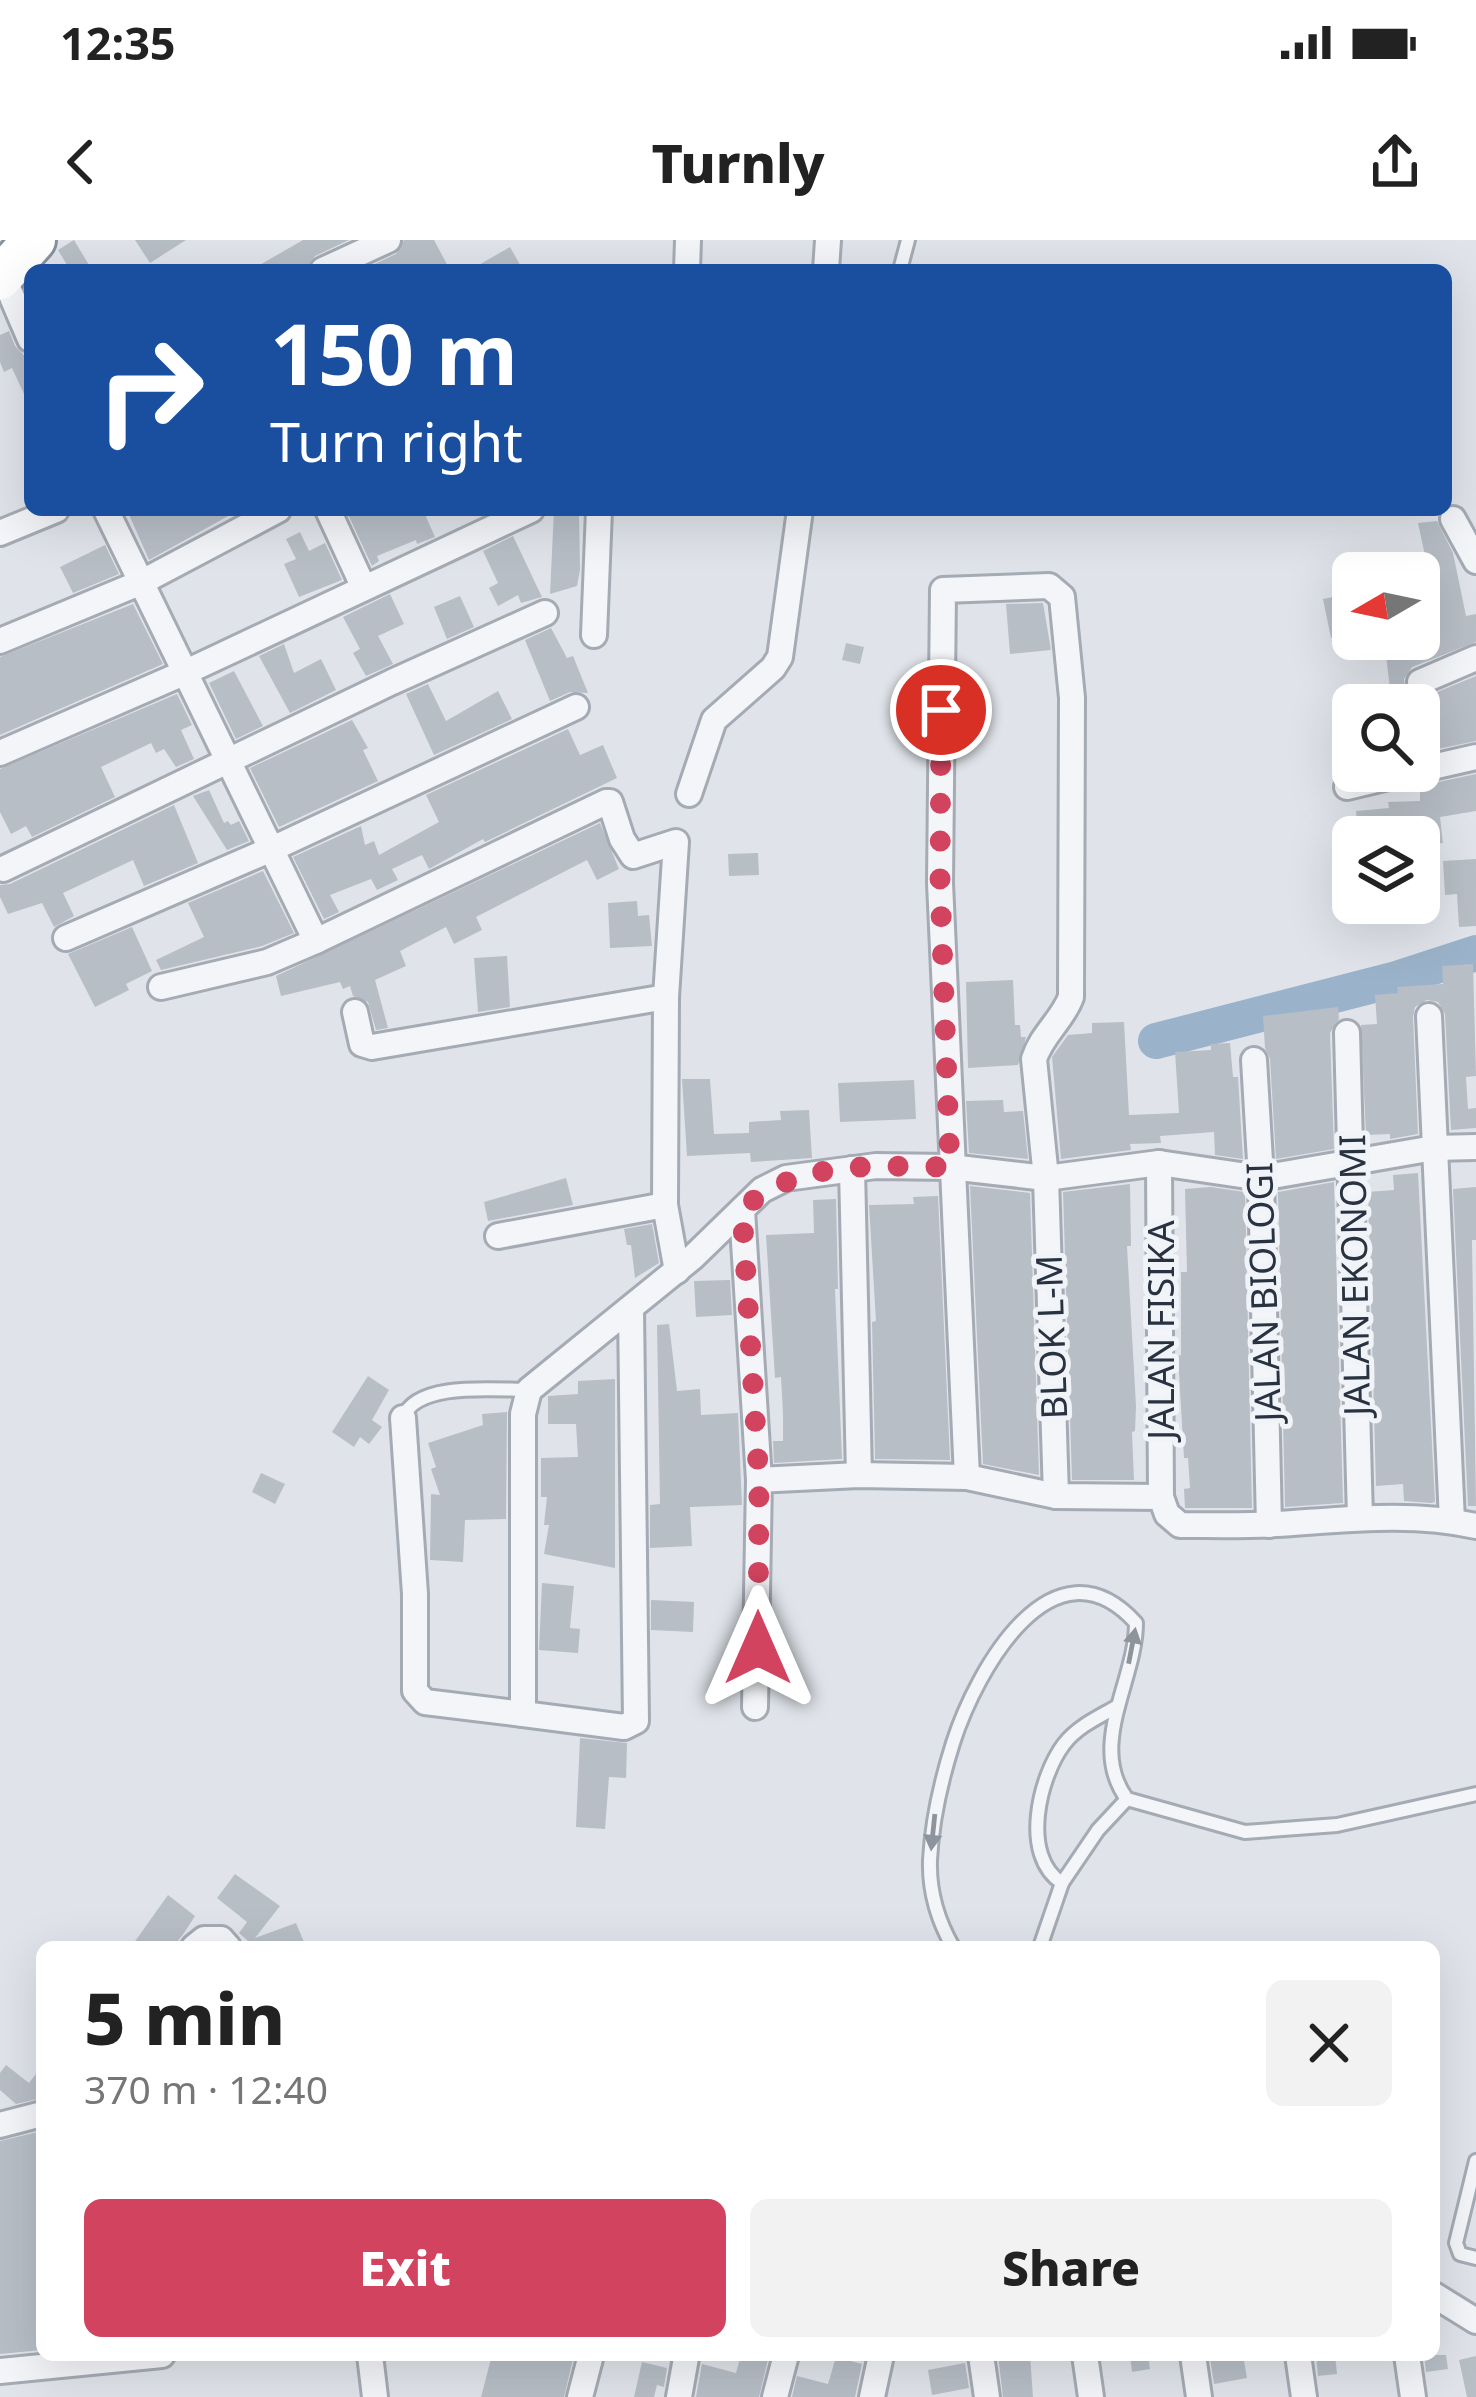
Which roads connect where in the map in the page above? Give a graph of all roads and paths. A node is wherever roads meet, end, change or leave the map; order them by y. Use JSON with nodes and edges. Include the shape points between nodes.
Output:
{"nodes":[{"id":1,"x":34,"y":240,"type":"edge"},
{"id":2,"x":388,"y":240,"type":"edge"},
{"id":3,"x":336,"y":264,"type":"edge"},
{"id":4,"x":1,"y":277,"type":"edge"},
{"id":5,"x":24,"y":326,"type":"edge"},
{"id":6,"x":41,"y":516,"type":"edge"},
{"id":7,"x":109,"y":516,"type":"edge"},
{"id":8,"x":267,"y":516,"type":"edge"},
{"id":9,"x":331,"y":516,"type":"edge"},
{"id":10,"x":518,"y":516,"type":"edge"},
{"id":11,"x":599,"y":516,"type":"edge"},
{"id":12,"x":799,"y":516,"type":"edge"},
{"id":13,"x":1453,"y":519,"type":"dead end"},
{"id":14,"x":0,"y":533,"type":"edge"},
{"id":15,"x":1476,"y":561,"type":"edge"},
{"id":16,"x":142,"y":583,"type":"junction"},
{"id":17,"x":363,"y":586,"type":"junction"},
{"id":18,"x":545,"y":613,"type":"dead end"},
{"id":19,"x":594,"y":635,"type":"dead end"},
{"id":20,"x":0,"y":641,"type":"edge"},
{"id":21,"x":1476,"y":658,"type":"edge"},
{"id":22,"x":186,"y":672,"type":"junction"},
{"id":23,"x":1420,"y":682,"type":"dead end"},
{"id":24,"x":576,"y":707,"type":"dead end"},
{"id":25,"x":0,"y":753,"type":"edge"},
{"id":26,"x":1476,"y":757,"type":"edge"},
{"id":27,"x":231,"y":762,"type":"junction"},
{"id":28,"x":1440,"y":765,"type":"edge"},
{"id":29,"x":689,"y":794,"type":"dead end"},
{"id":30,"x":274,"y":848,"type":"junction"},
{"id":31,"x":2,"y":869,"type":"edge"},
{"id":32,"x":66,"y":938,"type":"dead end"},
{"id":33,"x":316,"y":941,"type":"junction"},
{"id":34,"x":161,"y":987,"type":"dead end"},
{"id":35,"x":666,"y":997,"type":"junction"},
{"id":36,"x":355,"y":1012,"type":"dead end"},
{"id":37,"x":1429,"y":1016,"type":"dead end"},
{"id":38,"x":1347,"y":1033,"type":"dead end"},
{"id":39,"x":1254,"y":1060,"type":"dead end"},
{"id":40,"x":1476,"y":1147,"type":"edge"},
{"id":41,"x":1434,"y":1148,"type":"junction"},
{"id":42,"x":1159,"y":1163,"type":"junction"},
{"id":43,"x":1351,"y":1164,"type":"junction"},
{"id":44,"x":950,"y":1167,"type":"junction"},
{"id":45,"x":852,"y":1169,"type":"junction"},
{"id":46,"x":1046,"y":1178,"type":"junction"},
{"id":47,"x":1261,"y":1178,"type":"junction"},
{"id":48,"x":665,"y":1205,"type":"junction"},
{"id":49,"x":742,"y":1210,"type":"junction"},
{"id":50,"x":498,"y":1236,"type":"dead end"},
{"id":51,"x":676,"y":1271,"type":"junction"},
{"id":52,"x":631,"y":1308,"type":"junction"},
{"id":53,"x":529,"y":1390,"type":"junction"},
{"id":54,"x":404,"y":1418,"type":"joint"},
{"id":55,"x":860,"y":1475,"type":"junction"},
{"id":56,"x":967,"y":1477,"type":"junction"},
{"id":57,"x":759,"y":1480,"type":"junction"},
{"id":58,"x":1056,"y":1496,"type":"junction"},
{"id":59,"x":1161,"y":1497,"type":"junction"},
{"id":60,"x":1360,"y":1518,"type":"junction"},
{"id":61,"x":1464,"y":1523,"type":"edge"},
{"id":62,"x":1269,"y":1525,"type":"junction"},
{"id":63,"x":1118,"y":1706,"type":"junction"},
{"id":64,"x":755,"y":1707,"type":"dead end"},
{"id":65,"x":523,"y":1714,"type":"junction"},
{"id":66,"x":1476,"y":1794,"type":"edge"},
{"id":67,"x":1127,"y":1798,"type":"junction"},
{"id":68,"x":1062,"y":1883,"type":"junction"},
{"id":69,"x":950,"y":1941,"type":"edge"},
{"id":70,"x":1042,"y":1941,"type":"edge"},
{"id":71,"x":36,"y":2116,"type":"edge"},
{"id":72,"x":0,"y":2125,"type":"edge"},
{"id":73,"x":1476,"y":2161,"type":"edge"},
{"id":74,"x":1476,"y":2258,"type":"edge"},
{"id":75,"x":1440,"y":2299,"type":"edge"},
{"id":76,"x":1476,"y":2321,"type":"edge"},
{"id":77,"x":73,"y":2361,"type":"edge"},
{"id":78,"x":371,"y":2361,"type":"edge"},
{"id":79,"x":589,"y":2361,"type":"edge"},
{"id":80,"x":685,"y":2361,"type":"edge"},
{"id":81,"x":785,"y":2361,"type":"edge"},
{"id":82,"x":880,"y":2361,"type":"edge"},
{"id":83,"x":982,"y":2361,"type":"edge"},
{"id":84,"x":1086,"y":2361,"type":"edge"},
{"id":85,"x":1194,"y":2361,"type":"edge"},
{"id":86,"x":1299,"y":2361,"type":"edge"},
{"id":87,"x":1408,"y":2361,"type":"edge"},
{"id":88,"x":0,"y":2372,"type":"edge"},
{"id":89,"x":374,"y":2397,"type":"edge"},
{"id":90,"x":580,"y":2397,"type":"edge"},
{"id":91,"x":679,"y":2397,"type":"edge"},
{"id":92,"x":776,"y":2397,"type":"edge"},
{"id":93,"x":872,"y":2397,"type":"edge"},
{"id":94,"x":987,"y":2397,"type":"edge"},
{"id":95,"x":1090,"y":2397,"type":"edge"},
{"id":96,"x":1199,"y":2397,"type":"edge"},
{"id":97,"x":1304,"y":2397,"type":"edge"},
{"id":98,"x":1413,"y":2397,"type":"edge"}],
"edges":[{"from":1,"to":4,"type":"highway"},
{"from":2,"to":3,"type":"street"},
{"from":4,"to":5,"type":"street"},
{"from":6,"to":14,"type":"street"},
{"from":7,"to":16,"type":"street"},
{"from":8,"to":16,"type":"street"},
{"from":9,"to":17,"type":"street"},
{"from":10,"to":17,"type":"street"},
{"from":11,"to":19,"type":"street"},
{"from":12,"to":29,"type":"street","via":[[780,657],[714,720]]},
{"from":13,"to":15,"type":"street"},
{"from":16,"to":20,"type":"street"},
{"from":16,"to":22,"type":"street"},
{"from":17,"to":22,"type":"street"},
{"from":18,"to":27,"type":"street"},
{"from":21,"to":23,"type":"street"},
{"from":22,"to":25,"type":"street"},
{"from":22,"to":27,"type":"street"},
{"from":24,"to":30,"type":"street"},
{"from":26,"to":28,"type":"street"},
{"from":27,"to":30,"type":"street"},
{"from":27,"to":31,"type":"street"},
{"from":30,"to":32,"type":"street"},
{"from":30,"to":33,"type":"street"},
{"from":33,"to":34,"type":"street","via":[[267,962]]},
{"from":33,"to":35,"type":"street","via":[[608,801],[633,856],[676,842]]},
{"from":35,"to":36,"type":"street","via":[[372,1047],[362,1044]]},
{"from":35,"to":48,"type":"street"},
{"from":37,"to":41,"type":"street"},
{"from":38,"to":43,"type":"street","name":"JALAN EKONOMI"},
{"from":39,"to":47,"type":"street","name":"JALAN BIOLOGI"},
{"from":40,"to":41,"type":"street"},
{"from":41,"to":43,"type":"street"},
{"from":41,"to":61,"type":"street"},
{"from":42,"to":46,"type":"street"},
{"from":42,"to":47,"type":"street"},
{"from":42,"to":59,"type":"street","name":"JALAN FISIKA"},
{"from":43,"to":47,"type":"street"},
{"from":43,"to":60,"type":"street","name":"JALAN EKONOMI"},
{"from":44,"to":45,"type":"street"},
{"from":44,"to":46,"type":"street"},
{"from":44,"to":46,"type":"street","name":"BLOK L-M","via":[[940,883],[943,590],[1049,586],[1062,597],[1072,698],[1071,997],[1034,1059]]},
{"from":44,"to":56,"type":"street"},
{"from":45,"to":49,"type":"street","via":[[786,1178]]},
{"from":45,"to":55,"type":"street"},
{"from":46,"to":58,"type":"street","name":"BLOK L-M"},
{"from":47,"to":62,"type":"street","name":"JALAN BIOLOGI"},
{"from":48,"to":50,"type":"street"},
{"from":48,"to":51,"type":"street"},
{"from":49,"to":51,"type":"street"},
{"from":49,"to":57,"type":"street"},
{"from":51,"to":52,"type":"street"},
{"from":52,"to":53,"type":"street"},
{"from":52,"to":65,"type":"street","via":[[636,1721],[624,1727]]},
{"from":53,"to":54,"type":"lane","via":[[444,1390],[409,1407]]},
{"from":53,"to":65,"type":"street"},
{"from":54,"to":65,"type":"street","via":[[415,1690],[425,1702]]},
{"from":55,"to":56,"type":"street"},
{"from":55,"to":57,"type":"street"},
{"from":56,"to":58,"type":"street"},
{"from":57,"to":64,"type":"street"},
{"from":58,"to":59,"type":"street"},
{"from":59,"to":62,"type":"street","via":[[1180,1525]]},
{"from":60,"to":61,"type":"street"},
{"from":60,"to":62,"type":"street"},
{"from":63,"to":67,"type":"lane","via":[[1115,1783]]},
{"from":63,"to":68,"type":"lane","via":[[1064,1743],[1046,1776],[1037,1819],[1042,1856]]},
{"from":63,"to":69,"type":"lane","one_way":true,"via":[[1136,1623],[1117,1603],[1090,1594],[1058,1594],[1032,1609],[993,1660],[954,1737],[937,1798],[930,1864],[938,1921]]},
{"from":66,"to":67,"type":"lane","via":[[1337,1825],[1246,1832]]},
{"from":67,"to":68,"type":"lane"},
{"from":68,"to":70,"type":"lane"},
{"from":71,"to":72,"type":"street"},
{"from":73,"to":74,"type":"lane","via":[[1456,2243],[1460,2254]]},
{"from":75,"to":76,"type":"street"},
{"from":77,"to":88,"type":"street"},
{"from":78,"to":89,"type":"street"},
{"from":79,"to":90,"type":"street"},
{"from":80,"to":91,"type":"street"},
{"from":81,"to":92,"type":"street"},
{"from":82,"to":93,"type":"street"},
{"from":83,"to":94,"type":"street"},
{"from":84,"to":95,"type":"street"},
{"from":85,"to":96,"type":"street"},
{"from":86,"to":97,"type":"street"},
{"from":87,"to":98,"type":"street"}]}
